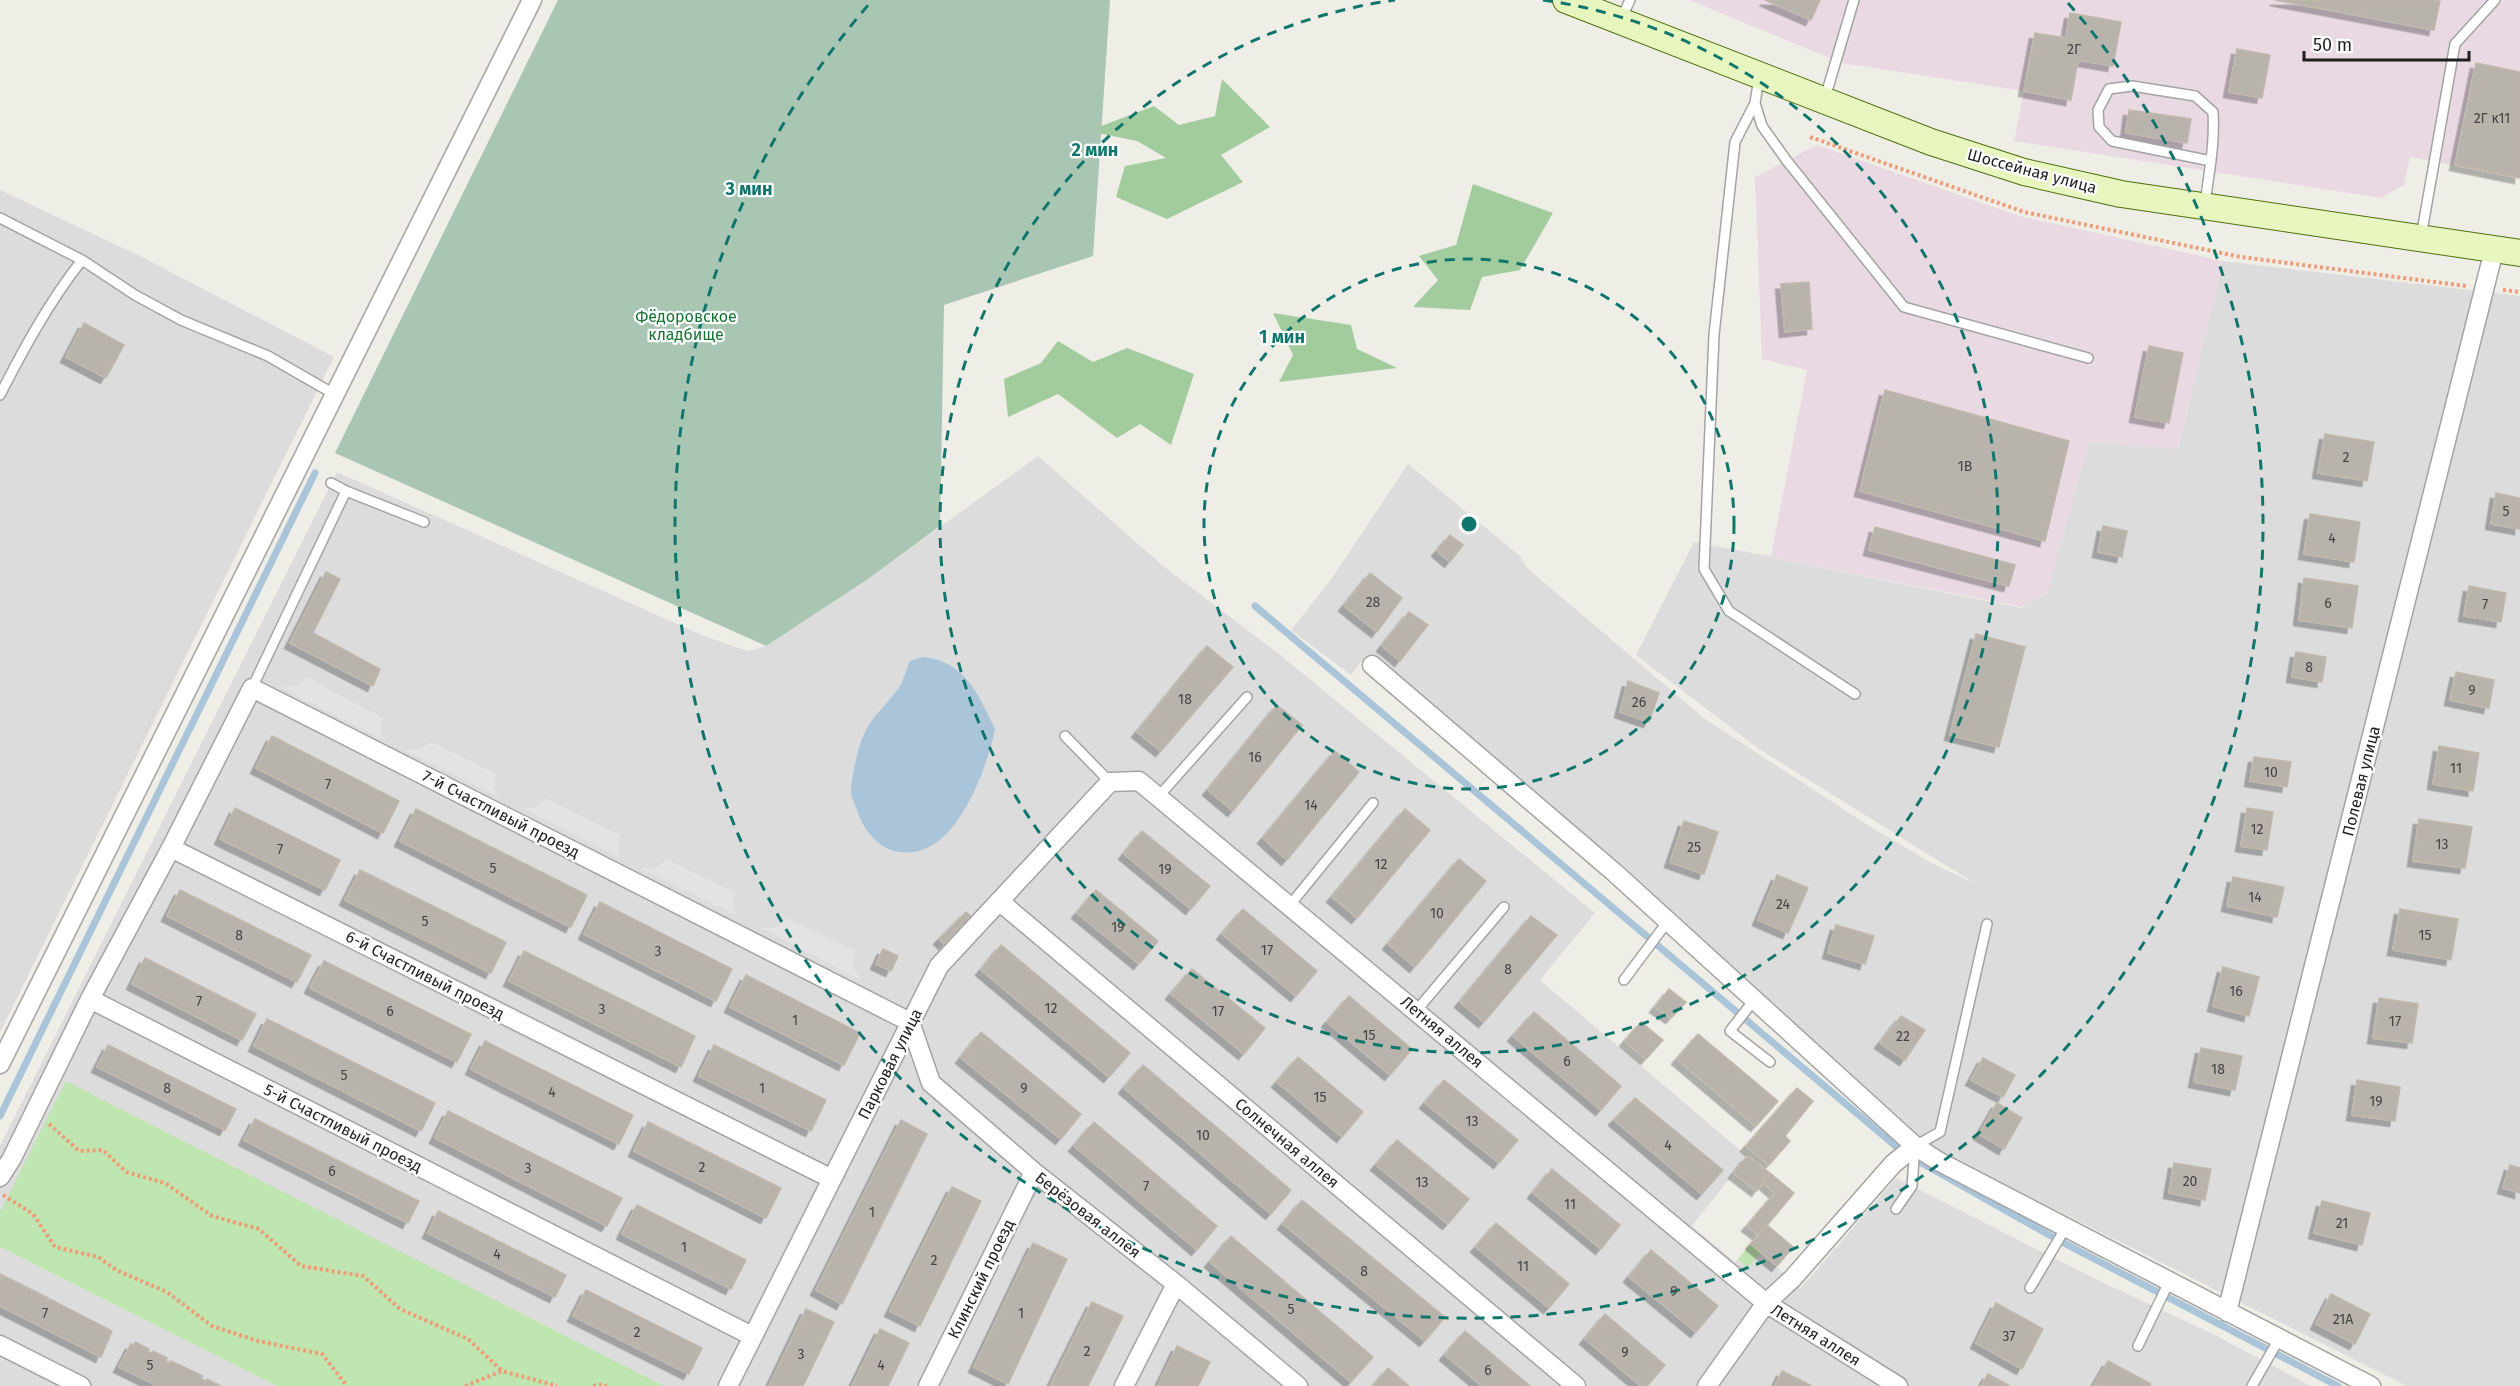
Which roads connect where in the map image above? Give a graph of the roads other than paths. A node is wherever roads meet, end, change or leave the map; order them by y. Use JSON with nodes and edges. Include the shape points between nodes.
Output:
{"nodes":[{"id":1,"x":532,"y":0,"type":"edge"},
{"id":2,"x":1566,"y":0,"type":"edge"},
{"id":3,"x":1854,"y":0,"type":"edge"},
{"id":4,"x":2495,"y":0,"type":"edge"},
{"id":5,"x":1625,"y":11,"type":"edge"},
{"id":6,"x":1759,"y":76,"type":"junction"},
{"id":7,"x":1824,"y":101,"type":"junction"},
{"id":8,"x":1755,"y":103,"type":"junction"},
{"id":9,"x":2211,"y":161,"type":"junction"},
{"id":10,"x":2204,"y":206,"type":"junction"},
{"id":11,"x":0,"y":218,"type":"edge"},
{"id":12,"x":2421,"y":239,"type":"junction"},
{"id":13,"x":2494,"y":250,"type":"junction"},
{"id":14,"x":2520,"y":253,"type":"edge"},
{"id":15,"x":82,"y":260,"type":"junction"},
{"id":16,"x":2088,"y":358,"type":"dead end"},
{"id":17,"x":334,"y":394,"type":"junction"},
{"id":18,"x":0,"y":395,"type":"edge"},
{"id":19,"x":332,"y":483,"type":"dead end"},
{"id":20,"x":346,"y":491,"type":"junction"},
{"id":21,"x":424,"y":522,"type":"dead end"},
{"id":22,"x":1372,"y":665,"type":"dead end"},
{"id":23,"x":252,"y":688,"type":"junction"},
{"id":24,"x":1855,"y":694,"type":"dead end"},
{"id":25,"x":1247,"y":697,"type":"dead end"},
{"id":26,"x":1065,"y":736,"type":"dead end"},
{"id":27,"x":1110,"y":782,"type":"junction"},
{"id":28,"x":1159,"y":796,"type":"junction"},
{"id":29,"x":1373,"y":803,"type":"dead end"},
{"id":30,"x":171,"y":848,"type":"junction"},
{"id":31,"x":999,"y":901,"type":"junction"},
{"id":32,"x":1290,"y":905,"type":"junction"},
{"id":33,"x":1504,"y":907,"type":"dead end"},
{"id":34,"x":1668,"y":921,"type":"junction"},
{"id":35,"x":1987,"y":924,"type":"dead end"},
{"id":36,"x":1624,"y":980,"type":"dead end"},
{"id":37,"x":90,"y":999,"type":"junction"},
{"id":38,"x":1754,"y":1000,"type":"junction"},
{"id":39,"x":1416,"y":1011,"type":"junction"},
{"id":40,"x":910,"y":1022,"type":"junction"},
{"id":41,"x":1770,"y":1062,"type":"dead end"},
{"id":42,"x":0,"y":1064,"type":"edge"},
{"id":43,"x":1915,"y":1146,"type":"junction"},
{"id":44,"x":1034,"y":1172,"type":"junction"},
{"id":45,"x":0,"y":1177,"type":"edge"},
{"id":46,"x":832,"y":1179,"type":"junction"},
{"id":47,"x":1896,"y":1209,"type":"dead end"},
{"id":48,"x":2066,"y":1227,"type":"junction"},
{"id":49,"x":2169,"y":1282,"type":"junction"},
{"id":50,"x":1176,"y":1284,"type":"junction"},
{"id":51,"x":2030,"y":1288,"type":"dead end"},
{"id":52,"x":1766,"y":1303,"type":"junction"},
{"id":53,"x":2227,"y":1312,"type":"junction"},
{"id":54,"x":752,"y":1336,"type":"junction"},
{"id":55,"x":2279,"y":1339,"type":"junction"},
{"id":56,"x":0,"y":1345,"type":"edge"},
{"id":57,"x":2138,"y":1346,"type":"dead end"},
{"id":58,"x":1709,"y":1383,"type":"edge"},
{"id":59,"x":81,"y":1386,"type":"edge"},
{"id":60,"x":728,"y":1386,"type":"edge"},
{"id":61,"x":928,"y":1386,"type":"edge"},
{"id":62,"x":1124,"y":1386,"type":"edge"},
{"id":63,"x":1298,"y":1386,"type":"edge"},
{"id":64,"x":1576,"y":1386,"type":"edge"},
{"id":65,"x":1898,"y":1386,"type":"edge"},
{"id":66,"x":2252,"y":1386,"type":"edge"},
{"id":67,"x":2371,"y":1386,"type":"edge"}],
"edges":[{"from":1,"to":17,"type":"street"},
{"from":2,"to":5,"type":"main road","name":"Шоссейная улица"},
{"from":3,"to":7,"type":"lane"},
{"from":4,"to":12,"type":"lane","via":[[2455,44]]},
{"from":5,"to":6,"type":"main road","name":"Шоссейная улица"},
{"from":6,"to":7,"type":"main road","name":"Шоссейная улица"},
{"from":6,"to":8,"type":"lane"},
{"from":7,"to":10,"type":"main road","name":"Шоссейная улица","via":[[2024,172],[2121,194]]},
{"from":8,"to":16,"type":"lane","via":[[1762,126],[1786,161],[1904,307]]},
{"from":8,"to":24,"type":"lane","via":[[1735,142],[1714,335],[1704,569],[1729,611]]},
{"from":9,"to":9,"type":"lane","via":[[2213,112],[2196,96],[2132,86],[2109,89],[2098,110],[2100,127],[2112,141]]},
{"from":9,"to":10,"type":"lane"},
{"from":10,"to":12,"type":"main road","name":"Шоссейная улица"},
{"from":11,"to":15,"type":"lane"},
{"from":12,"to":13,"type":"main road","name":"Шоссейная улица"},
{"from":13,"to":14,"type":"main road","name":"Шоссейная улица"},
{"from":13,"to":53,"type":"street","name":"Полевая улица"},
{"from":15,"to":17,"type":"lane","via":[[181,320],[268,356]]},
{"from":15,"to":18,"type":"lane","via":[[25,346]]},
{"from":17,"to":42,"type":"street"},
{"from":19,"to":20,"type":"lane"},
{"from":20,"to":21,"type":"lane"},
{"from":20,"to":23,"type":"lane"},
{"from":22,"to":34,"type":"street"},
{"from":23,"to":30,"type":"street"},
{"from":23,"to":40,"type":"street","name":"7-й Счастливый проезд"},
{"from":25,"to":28,"type":"lane"},
{"from":26,"to":27,"type":"lane"},
{"from":27,"to":28,"type":"street","name":"Летняя аллея","via":[[1139,781]]},
{"from":27,"to":31,"type":"street","name":"Парковая улица"},
{"from":28,"to":32,"type":"street","name":"Летняя аллея"},
{"from":29,"to":32,"type":"lane"},
{"from":30,"to":37,"type":"street"},
{"from":30,"to":46,"type":"street","name":"6-й Счастливый проезд"},
{"from":31,"to":40,"type":"street","name":"Парковая улица","via":[[939,966]]},
{"from":31,"to":64,"type":"street","name":"Солнечная аллея"},
{"from":32,"to":39,"type":"street","name":"Летняя аллея"},
{"from":33,"to":39,"type":"lane"},
{"from":34,"to":36,"type":"lane"},
{"from":34,"to":38,"type":"street"},
{"from":35,"to":43,"type":"lane","via":[[1940,1132]]},
{"from":37,"to":45,"type":"street"},
{"from":37,"to":54,"type":"street","name":"5-й Счастливый проезд"},
{"from":38,"to":41,"type":"lane","via":[[1730,1031]]},
{"from":38,"to":43,"type":"street"},
{"from":39,"to":52,"type":"street","name":"Летняя аллея"},
{"from":40,"to":44,"type":"street","name":"Берёзовая аллея","via":[[931,1083]]},
{"from":40,"to":46,"type":"street","name":"Парковая улица"},
{"from":43,"to":47,"type":"lane","via":[[1912,1186]]},
{"from":43,"to":48,"type":"street"},
{"from":43,"to":52,"type":"street","name":"Летняя аллея","via":[[1893,1164],[1792,1279]]},
{"from":44,"to":50,"type":"street","name":"Берёзовая аллея"},
{"from":44,"to":61,"type":"street","name":"Клинский проезд"},
{"from":46,"to":54,"type":"street","name":"Парковая улица"},
{"from":48,"to":49,"type":"street"},
{"from":48,"to":51,"type":"lane"},
{"from":49,"to":53,"type":"street"},
{"from":49,"to":57,"type":"lane"},
{"from":50,"to":62,"type":"street"},
{"from":50,"to":63,"type":"street","name":"Берёзовая аллея"},
{"from":52,"to":58,"type":"street","name":"Летняя аллея"},
{"from":52,"to":65,"type":"street","name":"Летняя аллея"},
{"from":53,"to":55,"type":"street"},
{"from":54,"to":60,"type":"street","name":"Парковая улица"},
{"from":55,"to":66,"type":"lane"},
{"from":55,"to":67,"type":"street"},
{"from":56,"to":59,"type":"street"}]}
